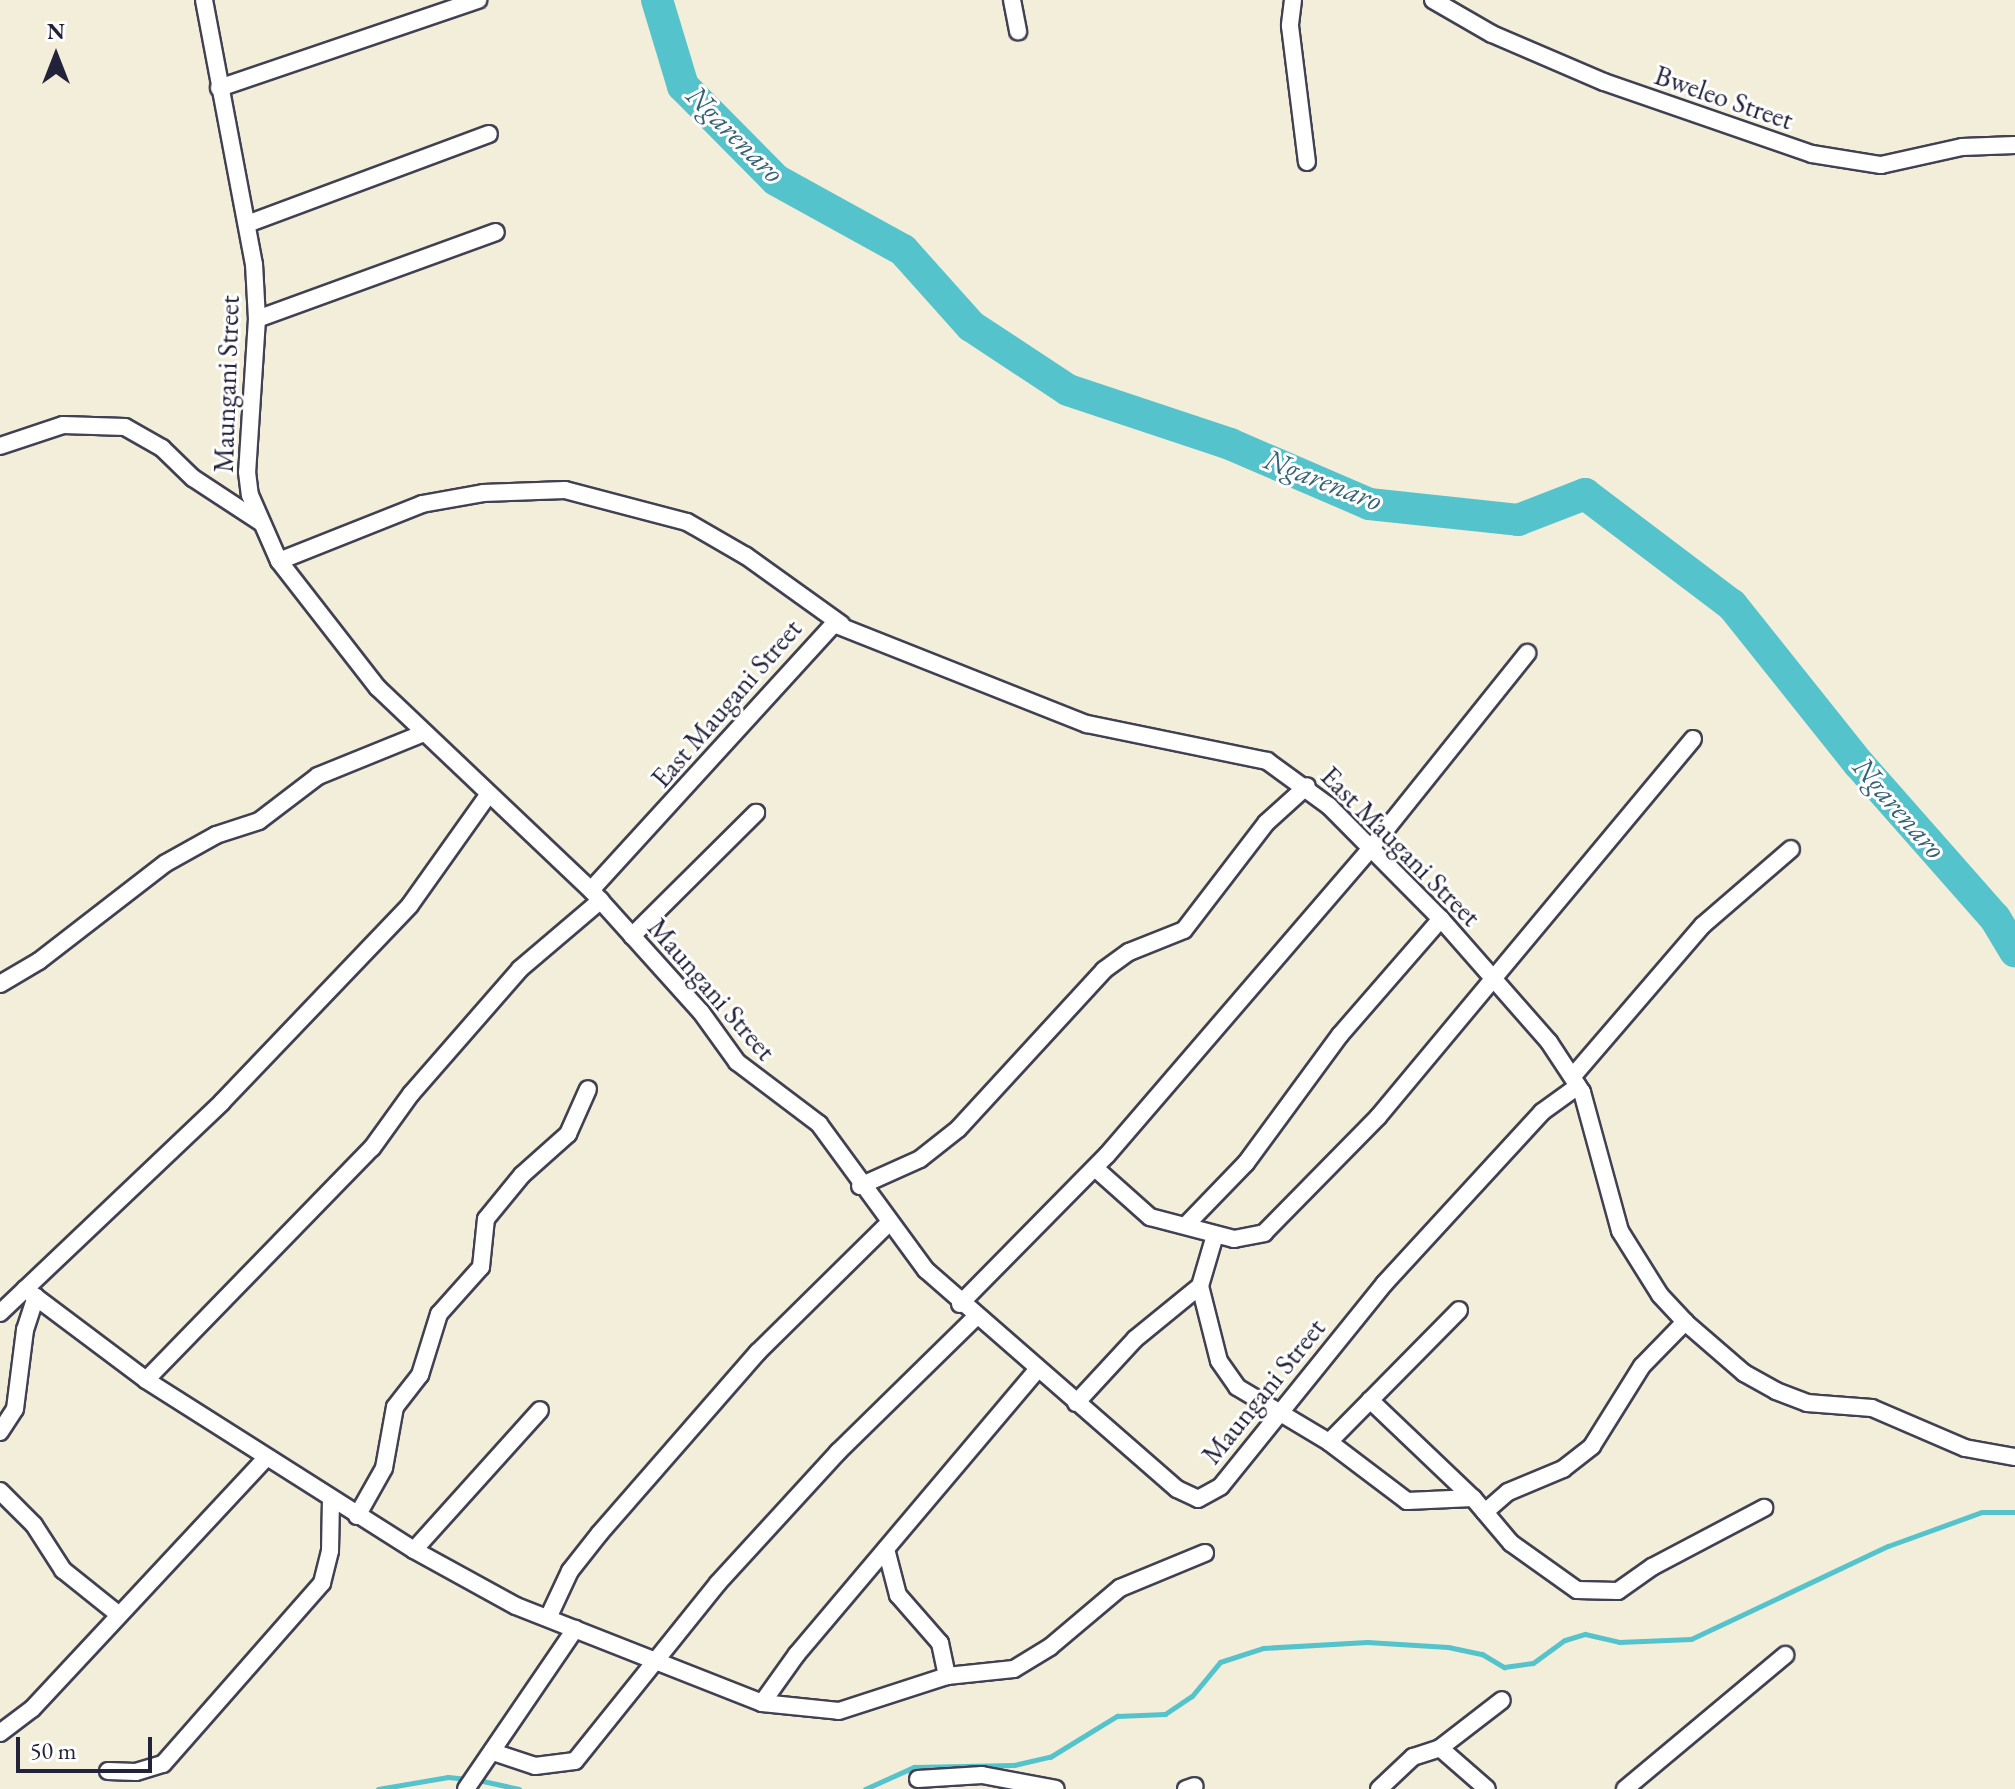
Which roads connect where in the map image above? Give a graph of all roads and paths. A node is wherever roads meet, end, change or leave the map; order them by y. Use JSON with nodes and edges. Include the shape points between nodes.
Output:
{"nodes":[{"id":1,"x":204,"y":0,"type":"edge"},
{"id":2,"x":478,"y":0,"type":"edge"},
{"id":3,"x":1012,"y":0,"type":"edge"},
{"id":4,"x":1293,"y":0,"type":"edge"},
{"id":5,"x":1433,"y":0,"type":"edge"},
{"id":6,"x":1018,"y":31,"type":"dead end"},
{"id":7,"x":219,"y":88,"type":"junction"},
{"id":8,"x":489,"y":134,"type":"dead end"},
{"id":9,"x":2015,"y":145,"type":"edge"},
{"id":10,"x":1307,"y":162,"type":"dead end"},
{"id":11,"x":247,"y":224,"type":"junction"},
{"id":12,"x":496,"y":232,"type":"dead end"},
{"id":13,"x":257,"y":319,"type":"junction"},
{"id":14,"x":0,"y":446,"type":"edge"},
{"id":15,"x":260,"y":522,"type":"junction"},
{"id":16,"x":279,"y":561,"type":"junction"},
{"id":17,"x":841,"y":624,"type":"junction"},
{"id":18,"x":1527,"y":653,"type":"dead end"},
{"id":19,"x":424,"y":733,"type":"junction"},
{"id":20,"x":1693,"y":739,"type":"dead end"},
{"id":21,"x":1307,"y":786,"type":"junction"},
{"id":22,"x":489,"y":794,"type":"junction"},
{"id":23,"x":756,"y":813,"type":"dead end"},
{"id":24,"x":1371,"y":848,"type":"junction"},
{"id":25,"x":1791,"y":849,"type":"dead end"},
{"id":26,"x":596,"y":895,"type":"junction"},
{"id":27,"x":1441,"y":919,"type":"junction"},
{"id":28,"x":632,"y":936,"type":"junction"},
{"id":29,"x":1491,"y":977,"type":"junction"},
{"id":30,"x":0,"y":984,"type":"edge"},
{"id":31,"x":1575,"y":1081,"type":"junction"},
{"id":32,"x":588,"y":1089,"type":"dead end"},
{"id":33,"x":1095,"y":1168,"type":"junction"},
{"id":34,"x":860,"y":1186,"type":"junction"},
{"id":35,"x":888,"y":1224,"type":"junction"},
{"id":36,"x":1187,"y":1224,"type":"junction"},
{"id":37,"x":1215,"y":1235,"type":"junction"},
{"id":38,"x":1200,"y":1286,"type":"junction"},
{"id":39,"x":30,"y":1293,"type":"junction"},
{"id":40,"x":960,"y":1304,"type":"junction"},
{"id":41,"x":1459,"y":1310,"type":"dead end"},
{"id":42,"x":0,"y":1313,"type":"edge"},
{"id":43,"x":975,"y":1318,"type":"junction"},
{"id":44,"x":1685,"y":1322,"type":"junction"},
{"id":45,"x":1037,"y":1370,"type":"junction"},
{"id":46,"x":146,"y":1380,"type":"junction"},
{"id":47,"x":1370,"y":1400,"type":"junction"},
{"id":48,"x":1076,"y":1403,"type":"junction"},
{"id":49,"x":540,"y":1410,"type":"dead end"},
{"id":50,"x":1279,"y":1411,"type":"junction"},
{"id":51,"x":0,"y":1432,"type":"edge"},
{"id":52,"x":1329,"y":1442,"type":"junction"},
{"id":53,"x":2015,"y":1457,"type":"edge"},
{"id":54,"x":266,"y":1458,"type":"junction"},
{"id":55,"x":0,"y":1491,"type":"edge"},
{"id":56,"x":1473,"y":1498,"type":"junction"},
{"id":57,"x":331,"y":1500,"type":"junction"},
{"id":58,"x":1764,"y":1508,"type":"dead end"},
{"id":59,"x":1485,"y":1512,"type":"junction"},
{"id":60,"x":357,"y":1516,"type":"junction"},
{"id":61,"x":886,"y":1549,"type":"junction"},
{"id":62,"x":414,"y":1550,"type":"junction"},
{"id":63,"x":1205,"y":1553,"type":"dead end"},
{"id":64,"x":118,"y":1614,"type":"junction"},
{"id":65,"x":548,"y":1618,"type":"junction"},
{"id":66,"x":575,"y":1629,"type":"junction"},
{"id":67,"x":1785,"y":1655,"type":"dead end"},
{"id":68,"x":654,"y":1658,"type":"junction"},
{"id":69,"x":947,"y":1676,"type":"junction"},
{"id":70,"x":1502,"y":1700,"type":"dead end"},
{"id":71,"x":762,"y":1703,"type":"junction"},
{"id":72,"x":0,"y":1733,"type":"edge"},
{"id":73,"x":1440,"y":1748,"type":"junction"},
{"id":74,"x":493,"y":1752,"type":"junction"},
{"id":75,"x":108,"y":1771,"type":"dead end"},
{"id":76,"x":918,"y":1779,"type":"dead end"},
{"id":77,"x":466,"y":1789,"type":"edge"},
{"id":78,"x":1056,"y":1789,"type":"edge"},
{"id":79,"x":1379,"y":1789,"type":"edge"},
{"id":80,"x":1487,"y":1789,"type":"edge"},
{"id":81,"x":1625,"y":1789,"type":"edge"}],
"edges":[{"from":1,"to":7,"type":"street","name":"Maungani Street"},
{"from":2,"to":7,"type":"street"},
{"from":3,"to":6,"type":"street"},
{"from":4,"to":10,"type":"street","via":[[1290,26]]},
{"from":5,"to":9,"type":"street","name":"Bweleo Street","via":[[1492,34],[1604,82],[1812,154],[1881,165],[1962,147]]},
{"from":7,"to":11,"type":"street","name":"Maungani Street"},
{"from":8,"to":11,"type":"street"},
{"from":11,"to":13,"type":"street","name":"Maungani Street"},
{"from":12,"to":13,"type":"street"},
{"from":13,"to":15,"type":"street","name":"Maungani Street","via":[[247,472]]},
{"from":14,"to":15,"type":"street","via":[[63,425],[125,427],[162,448],[193,478]]},
{"from":15,"to":16,"type":"street","name":"Maungani Street"},
{"from":16,"to":17,"type":"street","via":[[422,504],[483,493],[565,490],[687,522],[746,556]]},
{"from":16,"to":19,"type":"street","name":"Maungani Street","via":[[378,688]]},
{"from":17,"to":21,"type":"street","name":"East Maugani Street","via":[[898,653],[1052,713],[1137,737],[1267,761]]},
{"from":17,"to":26,"type":"street","name":"East Maugani Street","via":[[827,628]]},
{"from":18,"to":24,"type":"street"},
{"from":19,"to":22,"type":"street","name":"Maungani Street"},
{"from":19,"to":30,"type":"street","via":[[318,776],[259,821],[216,835],[166,863],[39,961]]},
{"from":20,"to":29,"type":"street"},
{"from":21,"to":24,"type":"street","name":"East Maugani Street"},
{"from":21,"to":34,"type":"street","via":[[1266,823],[1184,930],[1129,952],[1104,970],[958,1129],[920,1159]]},
{"from":22,"to":26,"type":"street","name":"Maungani Street"},
{"from":22,"to":39,"type":"street","via":[[410,905]]},
{"from":23,"to":28,"type":"street"},
{"from":24,"to":27,"type":"street","name":"East Maugani Street"},
{"from":24,"to":33,"type":"street"},
{"from":25,"to":31,"type":"street","name":"Maungani Street","via":[[1703,925]]},
{"from":26,"to":28,"type":"street","name":"Maungani Street"},
{"from":26,"to":46,"type":"street","name":"East Maugani Street","via":[[520,969],[411,1094],[372,1148]]},
{"from":27,"to":29,"type":"street","name":"East Maugani Street"},
{"from":27,"to":36,"type":"street","via":[[1340,1035],[1246,1163]]},
{"from":28,"to":34,"type":"street","name":"Maungani Street","via":[[737,1062],[819,1124]]},
{"from":29,"to":31,"type":"street","name":"East Maugani Street"},
{"from":29,"to":37,"type":"street","via":[[1378,1117],[1271,1227],[1251,1239]]},
{"from":31,"to":44,"type":"street","name":"East Maugani Street","via":[[1620,1231],[1660,1295]]},
{"from":31,"to":50,"type":"street","name":"Maungani Street","via":[[1455,1206]]},
{"from":32,"to":60,"type":"street","via":[[568,1134],[522,1175],[486,1219],[481,1267],[439,1314],[420,1375],[395,1407],[384,1468]]},
{"from":33,"to":36,"type":"street","via":[[1150,1217]]},
{"from":33,"to":40,"type":"street"},
{"from":34,"to":35,"type":"street","name":"Maungani Street"},
{"from":35,"to":40,"type":"street","name":"Maungani Street"},
{"from":35,"to":65,"type":"street","via":[[758,1352],[600,1533],[570,1571]]},
{"from":36,"to":37,"type":"street"},
{"from":37,"to":38,"type":"street"},
{"from":38,"to":48,"type":"street","via":[[1135,1339]]},
{"from":38,"to":50,"type":"street","via":[[1227,1378]]},
{"from":39,"to":42,"type":"street"},
{"from":39,"to":46,"type":"street"},
{"from":39,"to":51,"type":"street","via":[[15,1409]]},
{"from":40,"to":43,"type":"street","name":"Maungani Street"},
{"from":41,"to":47,"type":"street"},
{"from":43,"to":45,"type":"street","name":"Maungani Street"},
{"from":43,"to":68,"type":"street","via":[[838,1452]]},
{"from":44,"to":53,"type":"street","name":"East Maugani Street","via":[[1744,1373],[1776,1391],[1807,1403],[1872,1408],[1965,1448]]},
{"from":44,"to":59,"type":"street","via":[[1642,1366],[1592,1446],[1563,1469],[1508,1492]]},
{"from":45,"to":48,"type":"street","name":"Maungani Street"},
{"from":45,"to":61,"type":"street"},
{"from":46,"to":54,"type":"street"},
{"from":47,"to":52,"type":"street"},
{"from":47,"to":56,"type":"street"},
{"from":48,"to":50,"type":"street","name":"Maungani Street","via":[[1177,1489],[1198,1499],[1221,1486]]},
{"from":49,"to":62,"type":"street"},
{"from":50,"to":52,"type":"street"},
{"from":52,"to":56,"type":"street","via":[[1407,1501]]},
{"from":54,"to":57,"type":"street"},
{"from":54,"to":64,"type":"street"},
{"from":55,"to":64,"type":"street","via":[[34,1525],[63,1570]]},
{"from":56,"to":59,"type":"street"},
{"from":57,"to":60,"type":"street"},
{"from":57,"to":75,"type":"street","via":[[330,1551],[322,1583],[163,1764],[136,1772]]},
{"from":58,"to":59,"type":"street","via":[[1604,1594],[1577,1590],[1538,1567]]},
{"from":60,"to":62,"type":"street"},
{"from":61,"to":69,"type":"street","via":[[898,1595],[940,1643]]},
{"from":61,"to":71,"type":"street"},
{"from":62,"to":65,"type":"street"},
{"from":63,"to":69,"type":"street","via":[[1120,1588],[1050,1647],[1014,1669]]},
{"from":64,"to":72,"type":"street","via":[[32,1709]]},
{"from":65,"to":66,"type":"street"},
{"from":66,"to":68,"type":"street"},
{"from":66,"to":74,"type":"street"},
{"from":67,"to":81,"type":"street"},
{"from":68,"to":71,"type":"street"},
{"from":68,"to":74,"type":"street","via":[[575,1761],[535,1766]]},
{"from":69,"to":71,"type":"street","via":[[839,1711]]},
{"from":70,"to":73,"type":"street"},
{"from":73,"to":79,"type":"street","via":[[1413,1757]]},
{"from":73,"to":80,"type":"street"},
{"from":74,"to":77,"type":"street"},
{"from":76,"to":78,"type":"street","via":[[982,1775]]}]}
